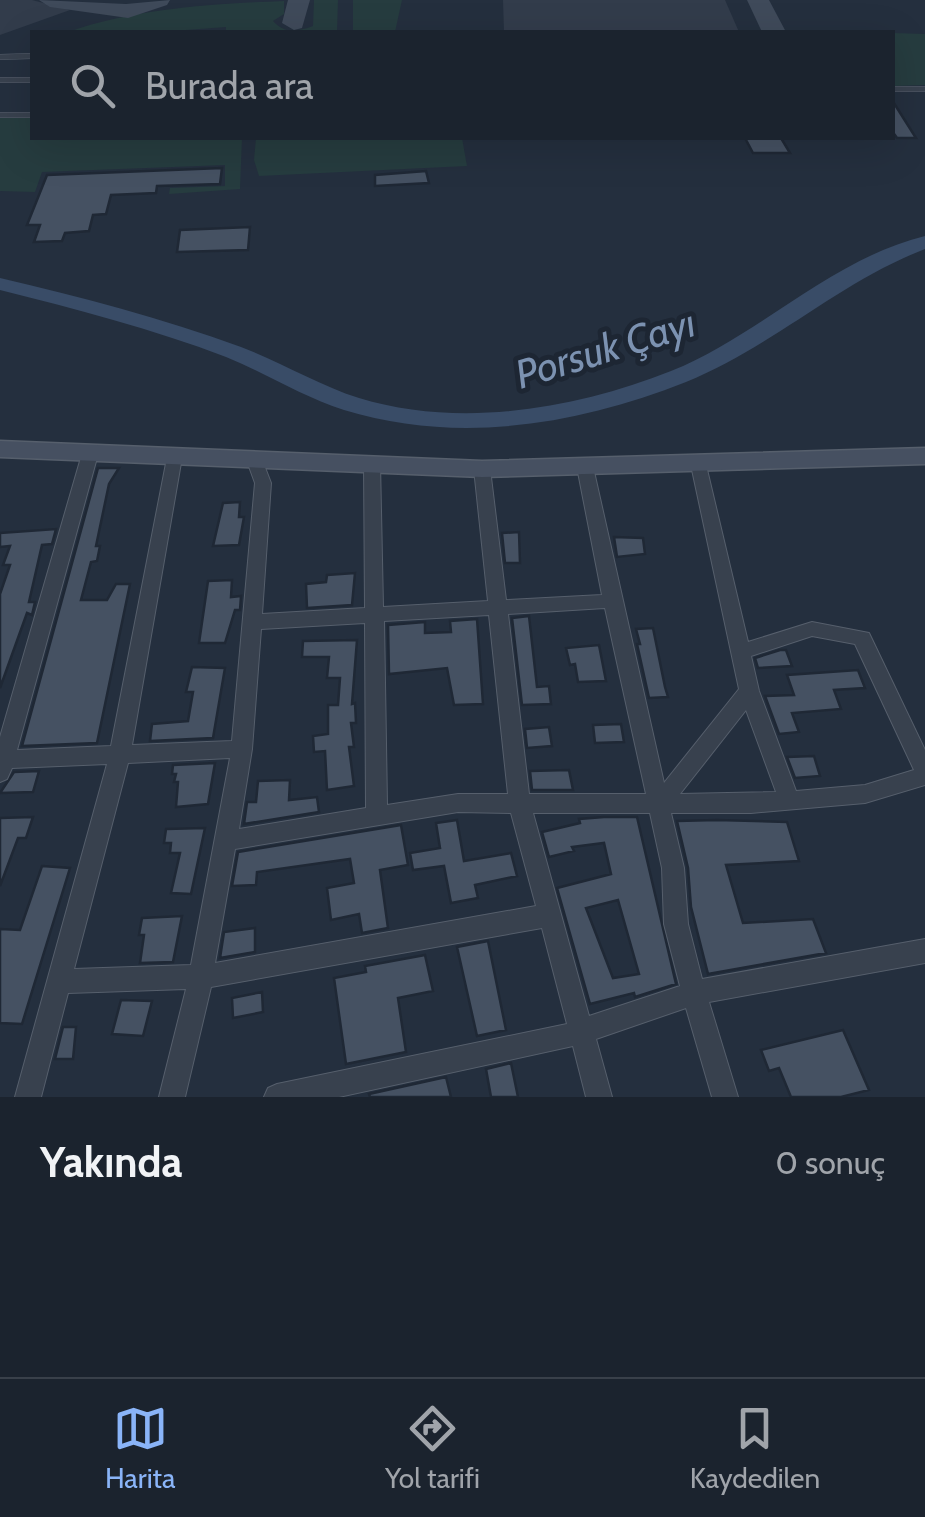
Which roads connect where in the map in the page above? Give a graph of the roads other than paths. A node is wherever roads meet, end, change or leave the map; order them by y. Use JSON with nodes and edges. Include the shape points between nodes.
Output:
{"nodes":[{"id":1,"x":30,"y":56,"type":"edge"},
{"id":2,"x":0,"y":57,"type":"edge"},
{"id":3,"x":0,"y":80,"type":"edge"},
{"id":4,"x":30,"y":80,"type":"edge"},
{"id":5,"x":925,"y":88,"type":"edge"},
{"id":6,"x":895,"y":89,"type":"edge"},
{"id":7,"x":0,"y":115,"type":"edge"},
{"id":8,"x":30,"y":115,"type":"edge"},
{"id":9,"x":1,"y":452,"type":"edge"},
{"id":10,"x":90,"y":454,"type":"junction"},
{"id":11,"x":925,"y":456,"type":"edge"},
{"id":12,"x":174,"y":457,"type":"junction"},
{"id":13,"x":256,"y":461,"type":"junction"},
{"id":14,"x":372,"y":463,"type":"junction"},
{"id":15,"x":698,"y":464,"type":"junction"},
{"id":16,"x":584,"y":466,"type":"junction"},
{"id":17,"x":482,"y":468,"type":"junction"},
{"id":18,"x":612,"y":601,"type":"junction"},
{"id":19,"x":497,"y":606,"type":"junction"},
{"id":20,"x":376,"y":613,"type":"junction"},
{"id":21,"x":251,"y":622,"type":"junction"},
{"id":22,"x":741,"y":652,"type":"junction"},
{"id":23,"x":749,"y":691,"type":"junction"},
{"id":24,"x":242,"y":750,"type":"junction"},
{"id":25,"x":120,"y":755,"type":"junction"},
{"id":26,"x":2,"y":764,"type":"edge"},
{"id":27,"x":925,"y":774,"type":"edge"},
{"id":28,"x":789,"y":800,"type":"junction"},
{"id":29,"x":520,"y":804,"type":"junction"},
{"id":30,"x":658,"y":806,"type":"junction"},
{"id":31,"x":377,"y":816,"type":"junction"},
{"id":32,"x":226,"y":841,"type":"junction"},
{"id":33,"x":550,"y":916,"type":"junction"},
{"id":34,"x":925,"y":951,"type":"edge"},
{"id":35,"x":201,"y":977,"type":"junction"},
{"id":36,"x":59,"y":981,"type":"junction"},
{"id":37,"x":694,"y":993,"type":"junction"},
{"id":38,"x":581,"y":1032,"type":"junction"},
{"id":39,"x":28,"y":1097,"type":"edge"},
{"id":40,"x":172,"y":1097,"type":"edge"},
{"id":41,"x":277,"y":1097,"type":"edge"},
{"id":42,"x":599,"y":1097,"type":"edge"},
{"id":43,"x":726,"y":1097,"type":"edge"}],
"edges":[{"from":1,"to":2,"type":"lane"},
{"from":3,"to":4,"type":"lane"},
{"from":5,"to":6,"type":"lane"},
{"from":7,"to":8,"type":"lane"},
{"from":9,"to":10,"type":"street"},
{"from":10,"to":12,"type":"street"},
{"from":10,"to":26,"type":"street"},
{"from":11,"to":15,"type":"street"},
{"from":12,"to":13,"type":"street"},
{"from":12,"to":25,"type":"street"},
{"from":13,"to":14,"type":"street"},
{"from":13,"to":21,"type":"street","via":[[263,483]]},
{"from":14,"to":17,"type":"street"},
{"from":14,"to":20,"type":"street"},
{"from":15,"to":16,"type":"street"},
{"from":15,"to":22,"type":"street"},
{"from":16,"to":17,"type":"street"},
{"from":16,"to":18,"type":"street"},
{"from":17,"to":19,"type":"street"},
{"from":18,"to":19,"type":"street"},
{"from":18,"to":30,"type":"street"},
{"from":19,"to":20,"type":"street"},
{"from":19,"to":29,"type":"street"},
{"from":20,"to":21,"type":"street"},
{"from":20,"to":31,"type":"street"},
{"from":21,"to":24,"type":"street"},
{"from":22,"to":23,"type":"street"},
{"from":22,"to":27,"type":"street","via":[[812,629],[862,638]]},
{"from":23,"to":28,"type":"street"},
{"from":23,"to":30,"type":"street"},
{"from":24,"to":25,"type":"street"},
{"from":24,"to":32,"type":"street"},
{"from":25,"to":26,"type":"street"},
{"from":25,"to":36,"type":"street"},
{"from":27,"to":28,"type":"street","via":[[865,794]]},
{"from":28,"to":30,"type":"street"},
{"from":29,"to":30,"type":"street"},
{"from":29,"to":31,"type":"street","via":[[458,802]]},
{"from":29,"to":33,"type":"street"},
{"from":30,"to":37,"type":"street"},
{"from":31,"to":32,"type":"street"},
{"from":32,"to":35,"type":"street"},
{"from":33,"to":35,"type":"street"},
{"from":33,"to":38,"type":"street"},
{"from":34,"to":37,"type":"street"},
{"from":35,"to":36,"type":"street"},
{"from":35,"to":40,"type":"street"},
{"from":36,"to":39,"type":"street"},
{"from":37,"to":38,"type":"street"},
{"from":37,"to":43,"type":"street"},
{"from":38,"to":41,"type":"street"},
{"from":38,"to":42,"type":"street"}]}
